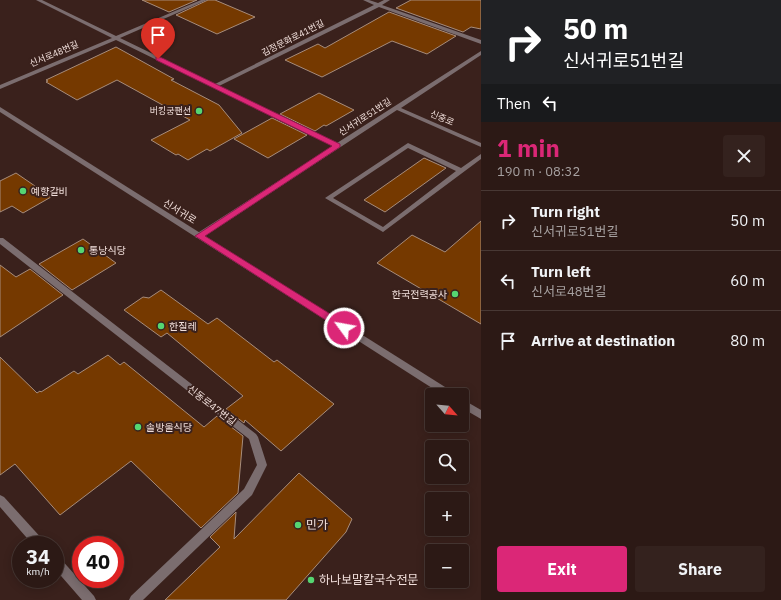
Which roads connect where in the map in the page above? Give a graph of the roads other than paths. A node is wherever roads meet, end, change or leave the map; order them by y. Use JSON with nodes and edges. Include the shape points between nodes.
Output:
{"nodes":[{"id":1,"x":38,"y":0,"type":"edge"},
{"id":2,"x":205,"y":0,"type":"edge"},
{"id":3,"x":365,"y":0,"type":"edge"},
{"id":4,"x":388,"y":0,"type":"edge"},
{"id":5,"x":378,"y":5,"type":"junction"},
{"id":6,"x":115,"y":38,"type":"junction"},
{"id":7,"x":481,"y":42,"type":"edge"},
{"id":8,"x":481,"y":53,"type":"edge"},
{"id":9,"x":215,"y":86,"type":"junction"},
{"id":10,"x":0,"y":87,"type":"edge"},
{"id":11,"x":396,"y":108,"type":"junction"},
{"id":12,"x":0,"y":109,"type":"edge"},
{"id":13,"x":481,"y":145,"type":"edge"},
{"id":14,"x":338,"y":146,"type":"junction"},
{"id":15,"x":481,"y":156,"type":"edge"},
{"id":16,"x":461,"y":171,"type":"junction"},
{"id":17,"x":199,"y":236,"type":"junction"},
{"id":18,"x":0,"y":240,"type":"edge"},
{"id":19,"x":439,"y":388,"type":"edge"},
{"id":20,"x":469,"y":407,"type":"edge"},
{"id":21,"x":481,"y":415,"type":"edge"},
{"id":22,"x":0,"y":500,"type":"edge"},
{"id":23,"x":32,"y":536,"type":"edge"},
{"id":24,"x":64,"y":571,"type":"edge"},
{"id":25,"x":90,"y":600,"type":"edge"},
{"id":26,"x":135,"y":600,"type":"edge"}],
"edges":[{"from":1,"to":6,"type":"street"},
{"from":2,"to":6,"type":"street","name":"신서로48번길"},
{"from":3,"to":5,"type":"street"},
{"from":4,"to":5,"type":"street","name":"김정문화로41번길"},
{"from":5,"to":7,"type":"street"},
{"from":5,"to":9,"type":"street","name":"김정문화로41번길"},
{"from":6,"to":9,"type":"street"},
{"from":6,"to":10,"type":"street","name":"신서로48번길"},
{"from":8,"to":11,"type":"street","name":"신서귀로51번길"},
{"from":9,"to":14,"type":"street"},
{"from":11,"to":13,"type":"street","name":"신중로"},
{"from":11,"to":14,"type":"street","name":"신서귀로51번길"},
{"from":12,"to":17,"type":"street","name":"신서귀로"},
{"from":14,"to":17,"type":"street","name":"신서귀로51번길"},
{"from":15,"to":16,"type":"street"},
{"from":16,"to":16,"type":"street","via":[[383,230],[328,198],[408,145]]},
{"from":17,"to":19,"type":"street","name":"신서귀로"},
{"from":18,"to":26,"type":"street","name":"신동로47번길","via":[[253,437],[262,465],[248,492]]},
{"from":20,"to":21,"type":"street"},
{"from":22,"to":23,"type":"street"},
{"from":24,"to":25,"type":"street"}]}
